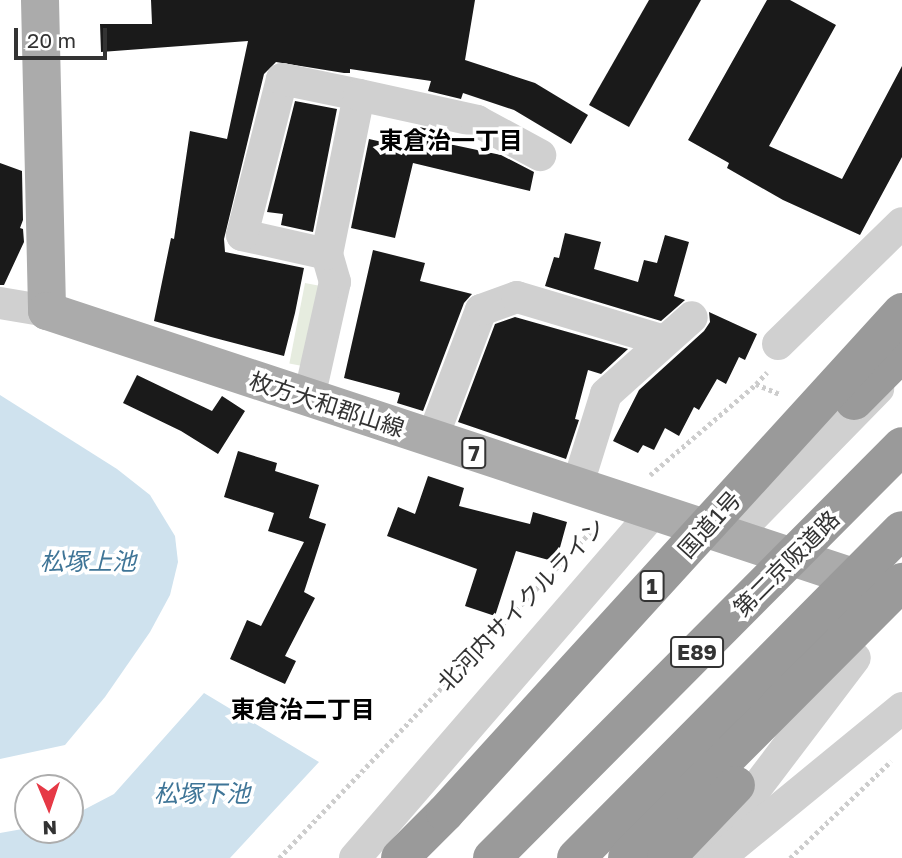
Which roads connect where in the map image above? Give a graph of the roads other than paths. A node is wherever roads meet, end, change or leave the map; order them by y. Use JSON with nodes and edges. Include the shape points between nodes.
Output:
{"nodes":[{"id":1,"x":40,"y":0,"type":"edge"},
{"id":2,"x":359,"y":95,"type":"junction"},
{"id":3,"x":540,"y":155,"type":"dead end"},
{"id":4,"x":902,"y":223,"type":"edge"},
{"id":5,"x":327,"y":254,"type":"junction"},
{"id":6,"x":0,"y":303,"type":"edge"},
{"id":7,"x":47,"y":311,"type":"junction"},
{"id":8,"x":902,"y":312,"type":"edge"},
{"id":9,"x":692,"y":317,"type":"dead end"},
{"id":10,"x":665,"y":341,"type":"junction"},
{"id":11,"x":778,"y":344,"type":"dead end"},
{"id":12,"x":902,"y":353,"type":"edge"},
{"id":13,"x":902,"y":365,"type":"edge"},
{"id":14,"x":309,"y":398,"type":"junction"},
{"id":15,"x":432,"y":439,"type":"junction"},
{"id":16,"x":902,"y":446,"type":"edge"},
{"id":17,"x":577,"y":487,"type":"junction"},
{"id":18,"x":636,"y":507,"type":"junction"},
{"id":19,"x":902,"y":530,"type":"edge"},
{"id":20,"x":732,"y":538,"type":"junction"},
{"id":21,"x":902,"y":582,"type":"edge"},
{"id":22,"x":902,"y":593,"type":"edge"},
{"id":23,"x":902,"y":612,"type":"edge"},
{"id":24,"x":855,"y":658,"type":"junction"},
{"id":25,"x":902,"y":708,"type":"edge"},
{"id":26,"x":445,"y":813,"type":"junction"},
{"id":27,"x":355,"y":858,"type":"edge"},
{"id":28,"x":366,"y":858,"type":"edge"},
{"id":29,"x":400,"y":858,"type":"edge"},
{"id":30,"x":433,"y":858,"type":"edge"},
{"id":31,"x":492,"y":858,"type":"edge"},
{"id":32,"x":576,"y":858,"type":"edge"},
{"id":33,"x":627,"y":858,"type":"edge"},
{"id":34,"x":666,"y":858,"type":"edge"},
{"id":35,"x":703,"y":858,"type":"edge"},
{"id":36,"x":719,"y":858,"type":"edge"}],
"edges":[{"from":1,"to":7,"type":"main road"},
{"from":2,"to":3,"type":"street","via":[[477,121]]},
{"from":2,"to":5,"type":"street"},
{"from":2,"to":5,"type":"street","via":[[282,79],[242,235]]},
{"from":4,"to":11,"type":"street"},
{"from":5,"to":14,"type":"street","via":[[335,282]]},
{"from":6,"to":7,"type":"street"},
{"from":7,"to":14,"type":"main road","name":"枚方大和郡山線","number":"7"},
{"from":8,"to":26,"type":"highway","name":"国道1号","number":"1"},
{"from":9,"to":10,"type":"street"},
{"from":10,"to":15,"type":"street","via":[[517,297],[481,310]]},
{"from":10,"to":17,"type":"street","via":[[606,394]]},
{"from":12,"to":30,"type":"highway"},
{"from":13,"to":20,"type":"street"},
{"from":14,"to":15,"type":"main road","name":"枚方大和郡山線","number":"7"},
{"from":15,"to":17,"type":"main road","name":"枚方大和郡山線","number":"7"},
{"from":16,"to":31,"type":"highway","name":"第二京阪道路","number":"E89"},
{"from":17,"to":18,"type":"main road","name":"枚方大和郡山線","number":"7"},
{"from":18,"to":20,"type":"main road","name":"枚方大和郡山線","number":"7"},
{"from":18,"to":27,"type":"street"},
{"from":19,"to":32,"type":"highway","number":"E89"},
{"from":20,"to":22,"type":"main road","name":"枚方大和郡山線","number":"7"},
{"from":21,"to":33,"type":"highway"},
{"from":23,"to":24,"type":"highway"},
{"from":24,"to":34,"type":"highway"},
{"from":24,"to":35,"type":"street"},
{"from":25,"to":36,"type":"street"},
{"from":26,"to":28,"type":"street"},
{"from":26,"to":29,"type":"highway","name":"国道1号","number":"1"}]}
